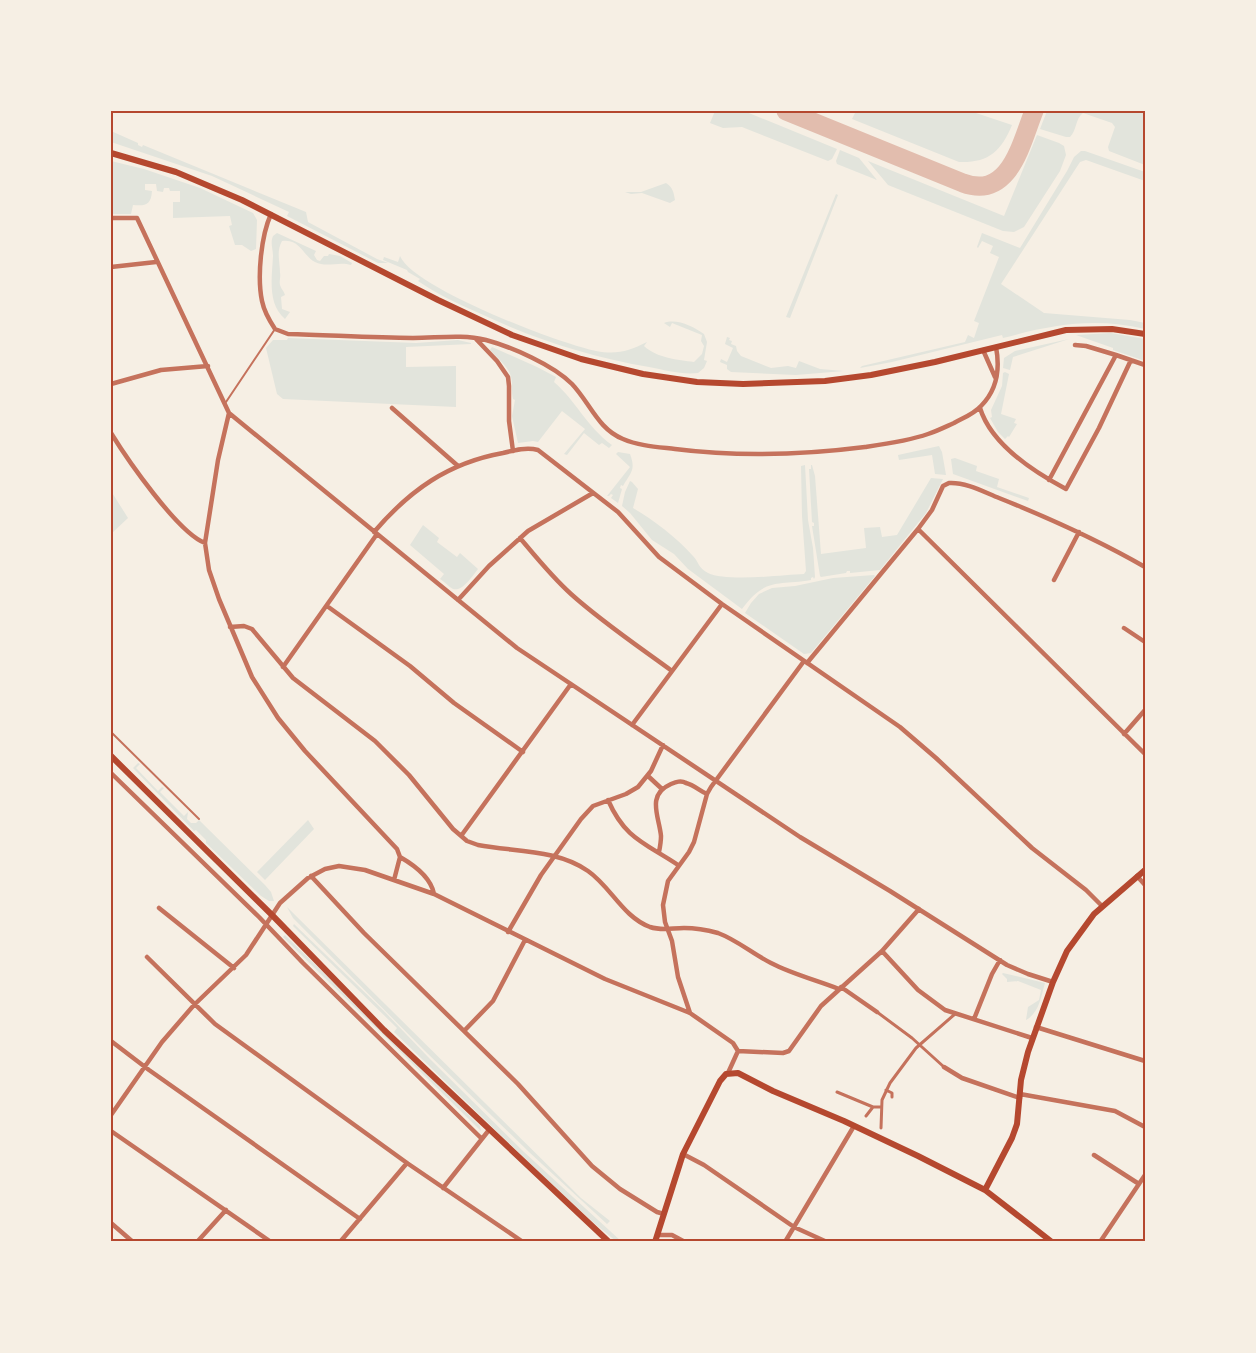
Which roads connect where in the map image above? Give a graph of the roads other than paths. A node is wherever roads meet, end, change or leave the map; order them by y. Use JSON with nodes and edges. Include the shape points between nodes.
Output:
{"nodes":[{"id":1,"x":111,"y":153,"type":"edge"},
{"id":2,"x":271,"y":214,"type":"junction"},
{"id":3,"x":111,"y":218,"type":"edge"},
{"id":4,"x":156,"y":262,"type":"junction"},
{"id":5,"x":111,"y":267,"type":"edge"},
{"id":6,"x":274,"y":330,"type":"junction"},
{"id":7,"x":1145,"y":334,"type":"edge"},
{"id":8,"x":475,"y":338,"type":"junction"},
{"id":9,"x":1075,"y":344,"type":"dead end"},
{"id":10,"x":996,"y":347,"type":"junction"},
{"id":11,"x":983,"y":350,"type":"junction"},
{"id":12,"x":1116,"y":355,"type":"junction"},
{"id":13,"x":1131,"y":360,"type":"junction"},
{"id":14,"x":1145,"y":365,"type":"edge"},
{"id":15,"x":208,"y":366,"type":"junction"},
{"id":16,"x":995,"y":377,"type":"junction"},
{"id":17,"x":111,"y":384,"type":"edge"},
{"id":18,"x":225,"y":404,"type":"junction"},
{"id":19,"x":392,"y":408,"type":"dead end"},
{"id":20,"x":980,"y":408,"type":"junction"},
{"id":21,"x":229,"y":413,"type":"junction"},
{"id":22,"x":111,"y":433,"type":"edge"},
{"id":23,"x":513,"y":451,"type":"junction"},
{"id":24,"x":458,"y":466,"type":"junction"},
{"id":25,"x":1049,"y":480,"type":"junction"},
{"id":26,"x":593,"y":493,"type":"junction"},
{"id":27,"x":918,"y":529,"type":"junction"},
{"id":28,"x":1079,"y":532,"type":"junction"},
{"id":29,"x":376,"y":533,"type":"junction"},
{"id":30,"x":520,"y":538,"type":"junction"},
{"id":31,"x":205,"y":543,"type":"junction"},
{"id":32,"x":1145,"y":567,"type":"edge"},
{"id":33,"x":1054,"y":580,"type":"dead end"},
{"id":34,"x":458,"y":600,"type":"junction"},
{"id":35,"x":722,"y":604,"type":"junction"},
{"id":36,"x":327,"y":606,"type":"junction"},
{"id":37,"x":230,"y":628,"type":"junction"},
{"id":38,"x":1124,"y":628,"type":"dead end"},
{"id":39,"x":1145,"y":642,"type":"edge"},
{"id":40,"x":806,"y":662,"type":"junction"},
{"id":41,"x":283,"y":667,"type":"junction"},
{"id":42,"x":672,"y":671,"type":"junction"},
{"id":43,"x":571,"y":684,"type":"junction"},
{"id":44,"x":1145,"y":710,"type":"edge"},
{"id":45,"x":632,"y":725,"type":"junction"},
{"id":46,"x":111,"y":732,"type":"edge"},
{"id":47,"x":1124,"y":734,"type":"junction"},
{"id":48,"x":663,"y":745,"type":"junction"},
{"id":49,"x":523,"y":752,"type":"junction"},
{"id":50,"x":1145,"y":754,"type":"edge"},
{"id":51,"x":111,"y":756,"type":"edge"},
{"id":52,"x":111,"y":773,"type":"edge"},
{"id":53,"x":648,"y":776,"type":"junction"},
{"id":54,"x":715,"y":780,"type":"junction"},
{"id":55,"x":143,"y":787,"type":"junction"},
{"id":56,"x":662,"y":789,"type":"junction"},
{"id":57,"x":707,"y":794,"type":"junction"},
{"id":58,"x":135,"y":796,"type":"junction"},
{"id":59,"x":608,"y":800,"type":"junction"},
{"id":60,"x":199,"y":819,"type":"dead end"},
{"id":61,"x":461,"y":836,"type":"junction"},
{"id":62,"x":659,"y":852,"type":"junction"},
{"id":63,"x":554,"y":856,"type":"junction"},
{"id":64,"x":400,"y":857,"type":"junction"},
{"id":65,"x":678,"y":865,"type":"junction"},
{"id":66,"x":1145,"y":870,"type":"edge"},
{"id":67,"x":311,"y":876,"type":"junction"},
{"id":68,"x":1137,"y":876,"type":"junction"},
{"id":69,"x":394,"y":880,"type":"junction"},
{"id":70,"x":1145,"y":885,"type":"edge"},
{"id":71,"x":434,"y":894,"type":"junction"},
{"id":72,"x":1102,"y":906,"type":"junction"},
{"id":73,"x":158,"y":908,"type":"dead end"},
{"id":74,"x":919,"y":910,"type":"junction"},
{"id":75,"x":272,"y":915,"type":"junction"},
{"id":76,"x":267,"y":924,"type":"junction"},
{"id":77,"x":667,"y":930,"type":"junction"},
{"id":78,"x":508,"y":932,"type":"junction"},
{"id":79,"x":525,"y":940,"type":"junction"},
{"id":80,"x":882,"y":951,"type":"junction"},
{"id":81,"x":147,"y":957,"type":"dead end"},
{"id":82,"x":1000,"y":960,"type":"junction"},
{"id":83,"x":234,"y":968,"type":"junction"},
{"id":84,"x":1053,"y":982,"type":"junction"},
{"id":85,"x":840,"y":988,"type":"junction"},
{"id":86,"x":194,"y":1005,"type":"junction"},
{"id":87,"x":877,"y":1012,"type":"joint"},
{"id":88,"x":690,"y":1013,"type":"junction"},
{"id":89,"x":955,"y":1014,"type":"junction"},
{"id":90,"x":974,"y":1019,"type":"junction"},
{"id":91,"x":1036,"y":1027,"type":"junction"},
{"id":92,"x":464,"y":1031,"type":"junction"},
{"id":93,"x":1032,"y":1038,"type":"junction"},
{"id":94,"x":111,"y":1040,"type":"edge"},
{"id":95,"x":920,"y":1045,"type":"junction"},
{"id":96,"x":738,"y":1052,"type":"junction"},
{"id":97,"x":1145,"y":1061,"type":"edge"},
{"id":98,"x":144,"y":1066,"type":"junction"},
{"id":99,"x":944,"y":1068,"type":"joint"},
{"id":100,"x":728,"y":1073,"type":"junction"},
{"id":101,"x":886,"y":1090,"type":"junction"},
{"id":102,"x":837,"y":1092,"type":"dead end"},
{"id":103,"x":1020,"y":1096,"type":"junction"},
{"id":104,"x":892,"y":1097,"type":"dead end"},
{"id":105,"x":873,"y":1107,"type":"junction"},
{"id":106,"x":881,"y":1109,"type":"junction"},
{"id":107,"x":887,"y":1112,"type":"dead end"},
{"id":108,"x":111,"y":1115,"type":"edge"},
{"id":109,"x":866,"y":1116,"type":"dead end"},
{"id":110,"x":854,"y":1126,"type":"junction"},
{"id":111,"x":1145,"y":1127,"type":"edge"},
{"id":112,"x":881,"y":1128,"type":"dead end"},
{"id":113,"x":489,"y":1130,"type":"junction"},
{"id":114,"x":111,"y":1131,"type":"edge"},
{"id":115,"x":482,"y":1139,"type":"junction"},
{"id":116,"x":684,"y":1154,"type":"junction"},
{"id":117,"x":1094,"y":1155,"type":"dead end"},
{"id":118,"x":407,"y":1163,"type":"junction"},
{"id":119,"x":1145,"y":1175,"type":"edge"},
{"id":120,"x":1142,"y":1183,"type":"edge"},
{"id":121,"x":442,"y":1188,"type":"junction"},
{"id":122,"x":986,"y":1190,"type":"junction"},
{"id":123,"x":226,"y":1210,"type":"junction"},
{"id":124,"x":664,"y":1214,"type":"junction"},
{"id":125,"x":360,"y":1219,"type":"junction"},
{"id":126,"x":111,"y":1223,"type":"edge"},
{"id":127,"x":794,"y":1227,"type":"junction"},
{"id":128,"x":654,"y":1240,"type":"edge"},
{"id":129,"x":133,"y":1242,"type":"edge"},
{"id":130,"x":197,"y":1242,"type":"edge"},
{"id":131,"x":271,"y":1242,"type":"edge"},
{"id":132,"x":340,"y":1242,"type":"edge"},
{"id":133,"x":523,"y":1242,"type":"edge"},
{"id":134,"x":609,"y":1242,"type":"edge"},
{"id":135,"x":685,"y":1242,"type":"edge"},
{"id":136,"x":785,"y":1242,"type":"edge"},
{"id":137,"x":826,"y":1242,"type":"edge"},
{"id":138,"x":1052,"y":1242,"type":"edge"},
{"id":139,"x":1100,"y":1242,"type":"edge"}],
"edges":[{"from":1,"to":2,"type":"main road","via":[[176,172]]},
{"from":2,"to":6,"type":"street","via":[[263,235],[260,285],[267,318]]},
{"from":2,"to":11,"type":"main road","via":[[504,331],[559,352],[629,371],[714,383],[801,382],[871,375]]},
{"from":3,"to":4,"type":"street","via":[[137,218]]},
{"from":4,"to":5,"type":"street"},
{"from":4,"to":15,"type":"street"},
{"from":6,"to":8,"type":"street","via":[[288,334]]},
{"from":6,"to":18,"type":"lane"},
{"from":7,"to":10,"type":"main road","via":[[1077,328]]},
{"from":8,"to":20,"type":"street","via":[[505,347],[559,374],[576,390],[601,424],[617,436],[662,448],[749,454],[842,450],[926,435]]},
{"from":8,"to":23,"type":"street","via":[[497,360],[508,377]]},
{"from":9,"to":12,"type":"street"},
{"from":10,"to":11,"type":"main road"},
{"from":10,"to":16,"type":"street","via":[[998,371]]},
{"from":11,"to":16,"type":"street"},
{"from":12,"to":13,"type":"street"},
{"from":12,"to":25,"type":"street"},
{"from":13,"to":14,"type":"street"},
{"from":13,"to":25,"type":"street","via":[[1066,489]]},
{"from":15,"to":17,"type":"street","via":[[161,370]]},
{"from":15,"to":18,"type":"street"},
{"from":16,"to":20,"type":"street","via":[[993,392]]},
{"from":18,"to":21,"type":"street"},
{"from":19,"to":24,"type":"street"},
{"from":20,"to":25,"type":"street","via":[[1003,445]]},
{"from":21,"to":29,"type":"street"},
{"from":21,"to":31,"type":"street"},
{"from":22,"to":31,"type":"street","via":[[158,498],[192,535]]},
{"from":23,"to":24,"type":"street"},
{"from":23,"to":26,"type":"street","via":[[538,450]]},
{"from":24,"to":29,"type":"street","via":[[415,491]]},
{"from":26,"to":30,"type":"street"},
{"from":26,"to":35,"type":"street","via":[[618,512],[659,557]]},
{"from":27,"to":28,"type":"street","via":[[932,510],[943,486],[950,482]]},
{"from":27,"to":40,"type":"street"},
{"from":27,"to":47,"type":"street"},
{"from":28,"to":32,"type":"street"},
{"from":28,"to":33,"type":"street"},
{"from":29,"to":34,"type":"street"},
{"from":29,"to":36,"type":"street"},
{"from":30,"to":34,"type":"street"},
{"from":30,"to":42,"type":"street","via":[[571,594]]},
{"from":31,"to":37,"type":"street","via":[[209,570]]},
{"from":34,"to":43,"type":"street","via":[[517,648]]},
{"from":35,"to":40,"type":"street"},
{"from":35,"to":42,"type":"street"},
{"from":36,"to":41,"type":"street"},
{"from":36,"to":49,"type":"street"},
{"from":37,"to":41,"type":"street","via":[[244,626],[252,629]]},
{"from":37,"to":64,"type":"street","via":[[252,676],[278,718],[304,751],[397,849]]},
{"from":38,"to":39,"type":"street"},
{"from":40,"to":54,"type":"street"},
{"from":40,"to":72,"type":"street","via":[[905,731],[1032,848]]},
{"from":41,"to":61,"type":"street","via":[[389,754]]},
{"from":42,"to":45,"type":"street"},
{"from":43,"to":45,"type":"street"},
{"from":43,"to":49,"type":"street"},
{"from":44,"to":47,"type":"street"},
{"from":45,"to":48,"type":"street"},
{"from":46,"to":60,"type":"lane"},
{"from":47,"to":50,"type":"street"},
{"from":48,"to":53,"type":"street"},
{"from":48,"to":54,"type":"street"},
{"from":49,"to":61,"type":"street"},
{"from":51,"to":55,"type":"main road"},
{"from":52,"to":58,"type":"street"},
{"from":53,"to":56,"type":"street"},
{"from":53,"to":59,"type":"street","via":[[633,790]]},
{"from":54,"to":57,"type":"street"},
{"from":54,"to":74,"type":"street"},
{"from":55,"to":58,"type":"street"},
{"from":55,"to":75,"type":"main road"},
{"from":56,"to":57,"type":"street","via":[[680,781]]},
{"from":56,"to":62,"type":"street","via":[[657,796],[661,837]]},
{"from":57,"to":65,"type":"street","via":[[694,842]]},
{"from":58,"to":76,"type":"street"},
{"from":59,"to":62,"type":"street","via":[[628,832]]},
{"from":59,"to":63,"type":"street","via":[[588,809]]},
{"from":61,"to":63,"type":"street","via":[[478,845]]},
{"from":62,"to":65,"type":"street"},
{"from":63,"to":77,"type":"street","via":[[590,873],[641,923]]},
{"from":63,"to":78,"type":"street"},
{"from":64,"to":69,"type":"street"},
{"from":64,"to":71,"type":"street","via":[[432,885]]},
{"from":65,"to":77,"type":"street","via":[[664,895],[663,914]]},
{"from":66,"to":68,"type":"main road"},
{"from":67,"to":69,"type":"street","via":[[339,866]]},
{"from":67,"to":75,"type":"street","via":[[287,896]]},
{"from":67,"to":92,"type":"street"},
{"from":68,"to":70,"type":"street"},
{"from":68,"to":72,"type":"main road"},
{"from":69,"to":71,"type":"street"},
{"from":71,"to":78,"type":"street"},
{"from":72,"to":84,"type":"main road","via":[[1071,944]]},
{"from":73,"to":83,"type":"street"},
{"from":74,"to":80,"type":"street"},
{"from":74,"to":82,"type":"street"},
{"from":75,"to":76,"type":"street"},
{"from":75,"to":113,"type":"main road","via":[[384,1030]]},
{"from":76,"to":83,"type":"street"},
{"from":76,"to":115,"type":"street"},
{"from":77,"to":85,"type":"street","via":[[691,928],[718,933],[773,964]]},
{"from":77,"to":88,"type":"street"},
{"from":78,"to":79,"type":"street"},
{"from":79,"to":88,"type":"street","via":[[604,980]]},
{"from":79,"to":92,"type":"street","via":[[496,997]]},
{"from":80,"to":85,"type":"street"},
{"from":80,"to":89,"type":"street","via":[[918,990]]},
{"from":81,"to":86,"type":"street"},
{"from":82,"to":84,"type":"street"},
{"from":82,"to":90,"type":"street"},
{"from":83,"to":86,"type":"street"},
{"from":84,"to":91,"type":"main road"},
{"from":85,"to":87,"type":"street"},
{"from":85,"to":96,"type":"street","via":[[821,1006],[789,1051]]},
{"from":86,"to":98,"type":"street"},
{"from":86,"to":118,"type":"street"},
{"from":87,"to":95,"type":"street"},
{"from":88,"to":96,"type":"street","via":[[733,1043]]},
{"from":89,"to":90,"type":"street"},
{"from":89,"to":95,"type":"street"},
{"from":90,"to":93,"type":"street"},
{"from":91,"to":93,"type":"main road"},
{"from":91,"to":97,"type":"street"},
{"from":92,"to":124,"type":"street","via":[[533,1100],[592,1166],[612,1184]]},
{"from":93,"to":103,"type":"main road"},
{"from":94,"to":98,"type":"street"},
{"from":95,"to":99,"type":"street"},
{"from":95,"to":101,"type":"street"},
{"from":96,"to":100,"type":"street"},
{"from":98,"to":108,"type":"street"},
{"from":98,"to":125,"type":"street"},
{"from":99,"to":103,"type":"street","via":[[962,1078]]},
{"from":100,"to":110,"type":"main road","via":[[738,1073]]},
{"from":100,"to":116,"type":"main road","via":[[720,1081]]},
{"from":101,"to":104,"type":"street","via":[[892,1093]]},
{"from":101,"to":106,"type":"street"},
{"from":102,"to":105,"type":"street"},
{"from":103,"to":111,"type":"street","via":[[1115,1111]]},
{"from":103,"to":122,"type":"main road","via":[[1012,1138]]},
{"from":105,"to":106,"type":"street"},
{"from":105,"to":109,"type":"street"},
{"from":106,"to":107,"type":"street"},
{"from":106,"to":112,"type":"street"},
{"from":110,"to":122,"type":"main road"},
{"from":110,"to":127,"type":"street"},
{"from":113,"to":115,"type":"street"},
{"from":113,"to":134,"type":"main road"},
{"from":114,"to":123,"type":"street"},
{"from":115,"to":121,"type":"street"},
{"from":116,"to":124,"type":"main road"},
{"from":116,"to":127,"type":"street"},
{"from":117,"to":120,"type":"street"},
{"from":118,"to":121,"type":"street"},
{"from":118,"to":125,"type":"street"},
{"from":119,"to":120,"type":"street"},
{"from":120,"to":139,"type":"street"},
{"from":121,"to":133,"type":"street"},
{"from":122,"to":138,"type":"main road"},
{"from":123,"to":130,"type":"street"},
{"from":123,"to":131,"type":"street"},
{"from":124,"to":128,"type":"main road"},
{"from":125,"to":132,"type":"street"},
{"from":126,"to":129,"type":"street"},
{"from":127,"to":136,"type":"street"},
{"from":127,"to":137,"type":"street"},
{"from":128,"to":135,"type":"street","via":[[672,1235]]}]}
